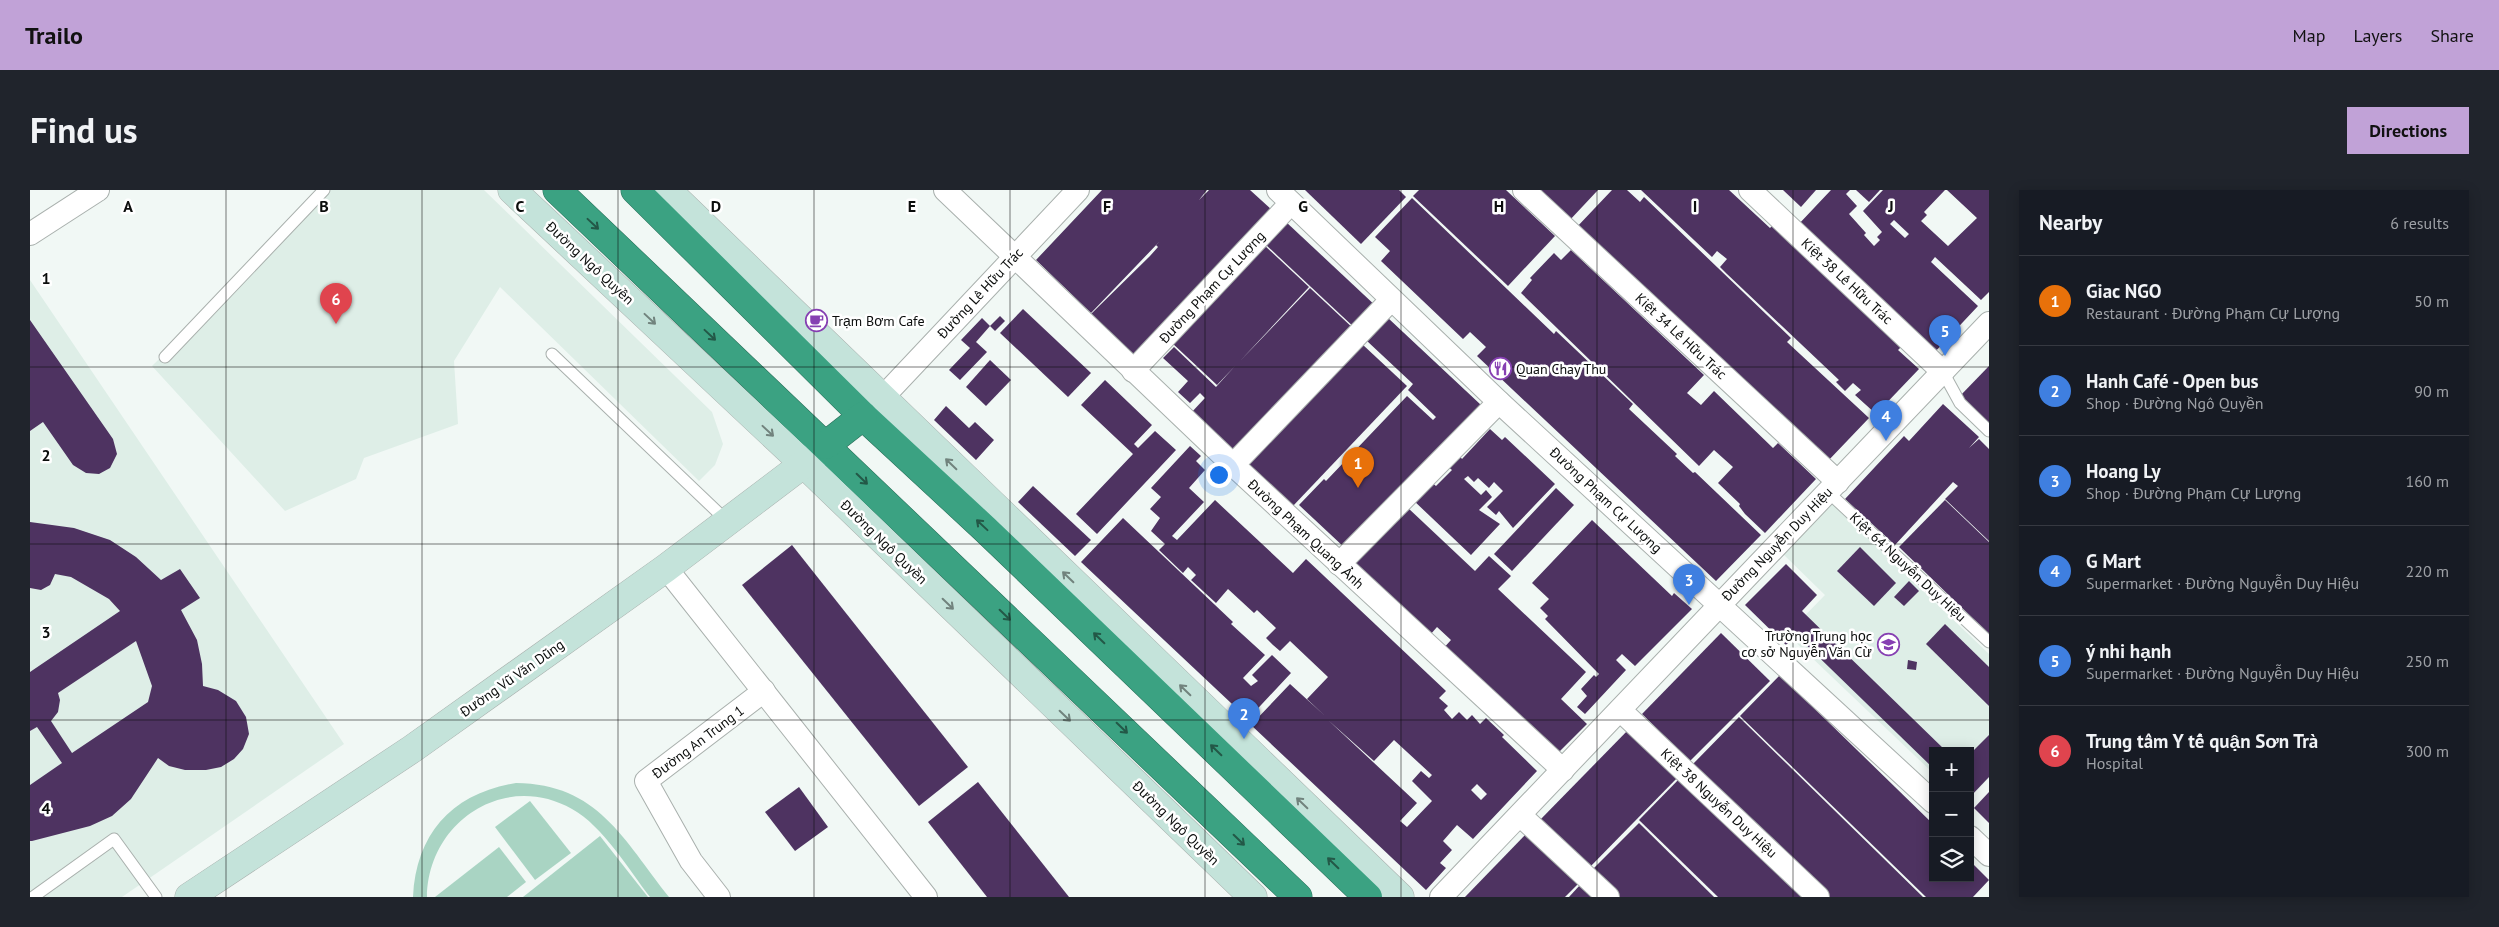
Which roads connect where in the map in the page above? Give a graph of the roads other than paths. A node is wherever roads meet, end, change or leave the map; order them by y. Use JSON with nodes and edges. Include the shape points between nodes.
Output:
{"nodes":[{"id":1,"x":98,"y":190,"type":"edge"},
{"id":2,"x":324,"y":190,"type":"edge"},
{"id":3,"x":512,"y":190,"type":"edge"},
{"id":4,"x":557,"y":190,"type":"edge"},
{"id":5,"x":635,"y":190,"type":"edge"},
{"id":6,"x":667,"y":190,"type":"edge"},
{"id":7,"x":945,"y":190,"type":"edge"},
{"id":8,"x":1078,"y":190,"type":"edge"},
{"id":9,"x":1524,"y":190,"type":"edge"},
{"id":10,"x":1750,"y":190,"type":"edge"},
{"id":11,"x":1285,"y":196,"type":"edge"},
{"id":12,"x":30,"y":234,"type":"edge"},
{"id":13,"x":1014,"y":256,"type":"junction"},
{"id":14,"x":1391,"y":300,"type":"junction"},
{"id":15,"x":1989,"y":323,"type":"edge"},
{"id":16,"x":552,"y":354,"type":"dead end"},
{"id":17,"x":165,"y":357,"type":"dead end"},
{"id":18,"x":1133,"y":371,"type":"junction"},
{"id":19,"x":1943,"y":372,"type":"junction"},
{"id":20,"x":883,"y":397,"type":"junction"},
{"id":21,"x":1499,"y":402,"type":"junction"},
{"id":22,"x":862,"y":416,"type":"junction"},
{"id":23,"x":1989,"y":431,"type":"edge"},
{"id":24,"x":826,"y":445,"type":"junction"},
{"id":25,"x":804,"y":464,"type":"junction"},
{"id":26,"x":1233,"y":465,"type":"junction"},
{"id":27,"x":1833,"y":487,"type":"junction"},
{"id":28,"x":727,"y":521,"type":"junction"},
{"id":29,"x":1339,"y":564,"type":"junction"},
{"id":30,"x":666,"y":568,"type":"junction"},
{"id":31,"x":1719,"y":604,"type":"junction"},
{"id":32,"x":1989,"y":642,"type":"edge"},
{"id":33,"x":764,"y":691,"type":"junction"},
{"id":34,"x":1620,"y":710,"type":"junction"},
{"id":35,"x":1563,"y":770,"type":"junction"},
{"id":36,"x":1929,"y":798,"type":"edge"},
{"id":37,"x":1520,"y":816,"type":"junction"},
{"id":38,"x":1974,"y":841,"type":"edge"},
{"id":39,"x":1989,"y":855,"type":"edge"},
{"id":40,"x":33,"y":897,"type":"edge"},
{"id":41,"x":156,"y":897,"type":"edge"},
{"id":42,"x":189,"y":897,"type":"edge"},
{"id":43,"x":719,"y":897,"type":"edge"},
{"id":44,"x":926,"y":897,"type":"edge"},
{"id":45,"x":1253,"y":897,"type":"edge"},
{"id":46,"x":1298,"y":897,"type":"edge"},
{"id":47,"x":1368,"y":897,"type":"edge"},
{"id":48,"x":1400,"y":897,"type":"edge"},
{"id":49,"x":1441,"y":897,"type":"edge"},
{"id":50,"x":1608,"y":897,"type":"edge"},
{"id":51,"x":1818,"y":897,"type":"edge"}],
"edges":[{"from":1,"to":12,"type":"street"},
{"from":2,"to":17,"type":"lane"},
{"from":3,"to":25,"type":"street","name":"Đường Ngô Quyền","one_way":true},
{"from":4,"to":24,"type":"highway","one_way":true},
{"from":5,"to":22,"type":"highway"},
{"from":6,"to":20,"type":"street"},
{"from":7,"to":13,"type":"street","name":"Đường Phạm Quang Ảnh"},
{"from":8,"to":13,"type":"street","name":"Đường Lê Hữu Trác"},
{"from":9,"to":27,"type":"street","name":"Kiệt 34 Lê Hữu Trác"},
{"from":10,"to":19,"type":"street","name":"Kiệt 38 Lê Hữu Trác"},
{"from":11,"to":14,"type":"street","name":"Đường Phạm Cự Lượng"},
{"from":11,"to":18,"type":"street","name":"Đường Phạm Cự Lượng"},
{"from":13,"to":18,"type":"street","name":"Đường Phạm Quang Ảnh"},
{"from":13,"to":20,"type":"street","name":"Đường Lê Hữu Trác"},
{"from":14,"to":21,"type":"street","name":"Đường Phạm Cự Lượng"},
{"from":14,"to":26,"type":"street"},
{"from":15,"to":19,"type":"street","name":"Đường Nguyễn Duy Hiệu"},
{"from":16,"to":28,"type":"lane"},
{"from":18,"to":26,"type":"street","name":"Đường Phạm Quang Ảnh"},
{"from":19,"to":23,"type":"lane","via":[[1960,403]]},
{"from":19,"to":27,"type":"street","name":"Đường Nguyễn Duy Hiệu"},
{"from":20,"to":22,"type":"street"},
{"from":48,"to":20,"type":"street","one_way":true},
{"from":21,"to":29,"type":"street"},
{"from":21,"to":31,"type":"street","name":"Đường Phạm Cự Lượng"},
{"from":22,"to":24,"type":"highway"},
{"from":47,"to":22,"type":"highway","one_way":true,"via":[[985,529]]},
{"from":24,"to":25,"type":"street","name":"Đường Vũ Văn Dũng"},
{"from":24,"to":46,"type":"highway","one_way":true},
{"from":25,"to":28,"type":"street","name":"Đường Vũ Văn Dũng"},
{"from":25,"to":45,"type":"street","name":"Đường Ngô Quyền","one_way":true},
{"from":26,"to":29,"type":"street","name":"Đường Phạm Quang Ảnh"},
{"from":27,"to":31,"type":"street","name":"Đường Nguyễn Duy Hiệu"},
{"from":27,"to":32,"type":"lane","name":"Kiệt 64 Nguyễn Duy Hiệu"},
{"from":28,"to":30,"type":"street","name":"Đường Vũ Văn Dũng"},
{"from":29,"to":35,"type":"street","name":"Đường Phạm Quang Ảnh"},
{"from":30,"to":33,"type":"street"},
{"from":30,"to":42,"type":"street","name":"Đường Vũ Văn Dũng","via":[[412,749]]},
{"from":31,"to":34,"type":"street","name":"Đường Nguyễn Duy Hiệu"},
{"from":31,"to":36,"type":"street","name":"Đường Phạm Cự Lượng"},
{"from":33,"to":43,"type":"street","name":"Đường An Trung 1","via":[[646,781],[690,861]]},
{"from":33,"to":44,"type":"street"},
{"from":34,"to":35,"type":"street","name":"Đường Nguyễn Duy Hiệu"},
{"from":34,"to":51,"type":"street","name":"Kiệt 38 Nguyễn Duy Hiệu"},
{"from":35,"to":37,"type":"street","name":"Đường Nguyễn Duy Hiệu"},
{"from":37,"to":49,"type":"street","name":"Đường Nguyễn Duy Hiệu"},
{"from":37,"to":50,"type":"street"},
{"from":38,"to":39,"type":"street"},
{"from":40,"to":41,"type":"lane","via":[[114,839]]}]}
